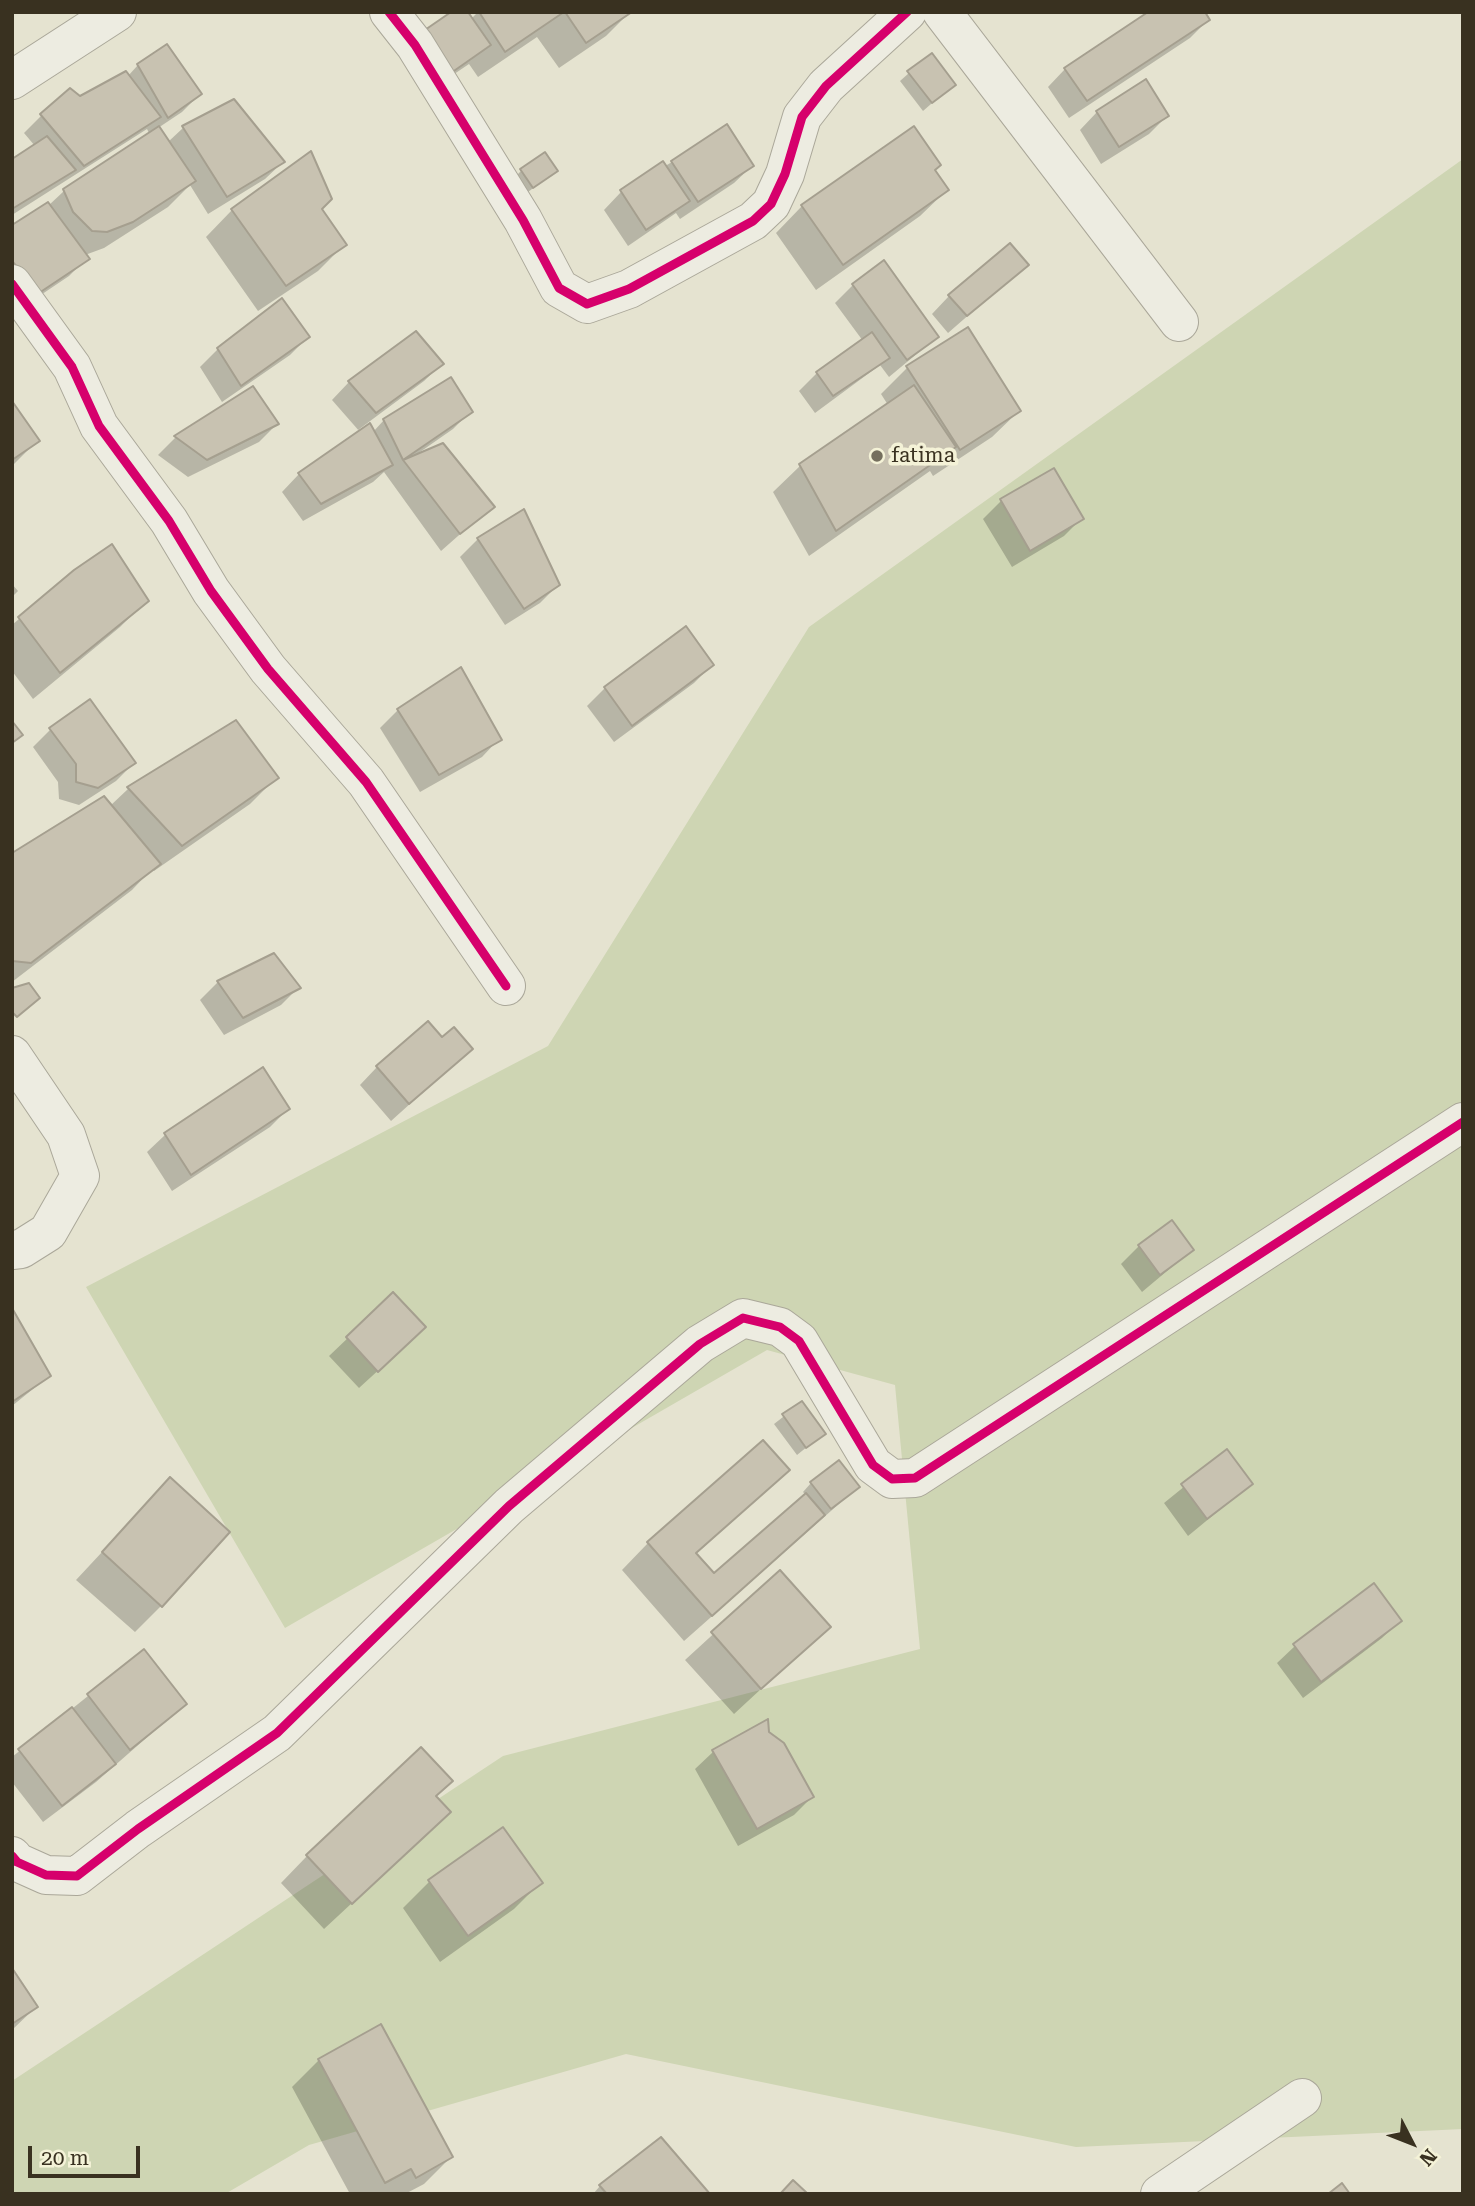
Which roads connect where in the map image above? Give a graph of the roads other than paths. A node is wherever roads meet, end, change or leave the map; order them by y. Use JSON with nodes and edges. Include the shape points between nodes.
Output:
{"nodes":[{"id":1,"x":117,"y":12,"type":"edge"},
{"id":2,"x":389,"y":12,"type":"edge"},
{"id":3,"x":907,"y":12,"type":"edge"},
{"id":4,"x":942,"y":12,"type":"edge"},
{"id":5,"x":12,"y":80,"type":"edge"},
{"id":6,"x":12,"y":284,"type":"edge"},
{"id":7,"x":1178,"y":322,"type":"dead end"},
{"id":8,"x":506,"y":986,"type":"dead end"},
{"id":9,"x":12,"y":1055,"type":"edge"},
{"id":10,"x":1463,"y":1122,"type":"edge"},
{"id":11,"x":12,"y":1250,"type":"edge"},
{"id":12,"x":12,"y":1856,"type":"edge"},
{"id":13,"x":1302,"y":2098,"type":"dead end"},
{"id":14,"x":1160,"y":2194,"type":"edge"}],
"edges":[{"from":1,"to":5,"type":"street"},
{"from":2,"to":3,"type":"street","via":[[415,45],[523,220],[559,288],[587,304],[628,289],[752,221],[771,204],[802,117],[826,86]]},
{"from":4,"to":7,"type":"street"},
{"from":6,"to":8,"type":"street","via":[[72,367],[99,426],[169,521],[211,591],[268,669],[366,782]]},
{"from":9,"to":11,"type":"street","via":[[66,1135],[80,1176],[48,1232],[21,1250]]},
{"from":10,"to":12,"type":"street","via":[[915,1478],[892,1479],[873,1465],[799,1341],[780,1327],[743,1318],[700,1344],[509,1506],[277,1733],[77,1875],[46,1875]]},
{"from":13,"to":14,"type":"street"}]}
